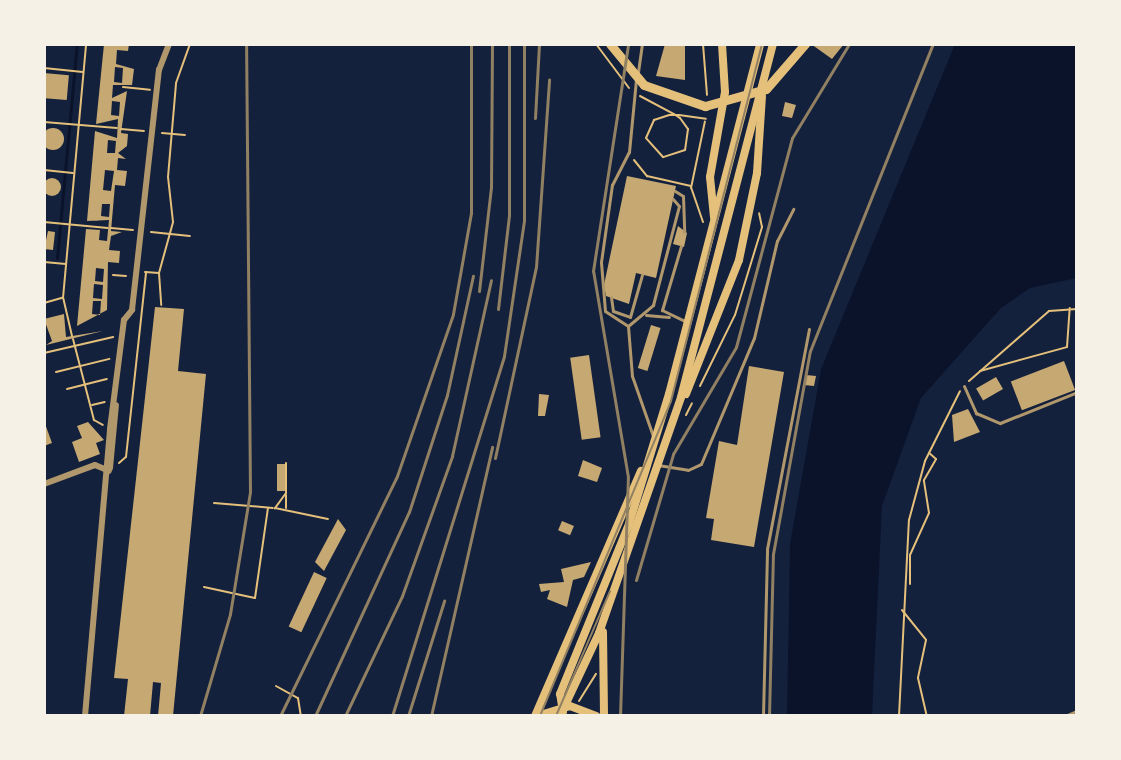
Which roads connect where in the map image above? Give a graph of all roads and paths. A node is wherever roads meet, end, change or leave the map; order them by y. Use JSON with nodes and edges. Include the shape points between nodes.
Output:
{"nodes":[{"id":1,"x":86,"y":44,"type":"edge"},
{"id":2,"x":169,"y":44,"type":"edge"},
{"id":3,"x":190,"y":44,"type":"edge"},
{"id":4,"x":596,"y":44,"type":"edge"},
{"id":5,"x":610,"y":44,"type":"edge"},
{"id":6,"x":642,"y":44,"type":"edge"},
{"id":7,"x":703,"y":44,"type":"edge"},
{"id":8,"x":722,"y":44,"type":"edge"},
{"id":9,"x":754,"y":44,"type":"edge"},
{"id":10,"x":760,"y":44,"type":"edge"},
{"id":11,"x":773,"y":44,"type":"edge"},
{"id":12,"x":805,"y":44,"type":"edge"},
{"id":13,"x":44,"y":68,"type":"edge"},
{"id":14,"x":81,"y":72,"type":"junction"},
{"id":15,"x":123,"y":87,"type":"dead end"},
{"id":16,"x":156,"y":91,"type":"junction"},
{"id":17,"x":706,"y":119,"type":"junction"},
{"id":18,"x":44,"y":122,"type":"edge"},
{"id":19,"x":76,"y":125,"type":"junction"},
{"id":20,"x":151,"y":132,"type":"junction"},
{"id":21,"x":161,"y":133,"type":"dead end"},
{"id":22,"x":176,"y":134,"type":"junction"},
{"id":23,"x":185,"y":135,"type":"dead end"},
{"id":24,"x":629,"y":152,"type":"junction"},
{"id":25,"x":44,"y":170,"type":"edge"},
{"id":26,"x":71,"y":172,"type":"junction"},
{"id":27,"x":691,"y":186,"type":"junction"},
{"id":28,"x":675,"y":191,"type":"dead end"},
{"id":29,"x":673,"y":199,"type":"dead end"},
{"id":30,"x":793,"y":209,"type":"dead end"},
{"id":31,"x":44,"y":222,"type":"edge"},
{"id":32,"x":67,"y":224,"type":"junction"},
{"id":33,"x":140,"y":230,"type":"junction"},
{"id":34,"x":684,"y":232,"type":"dead end"},
{"id":35,"x":172,"y":234,"type":"junction"},
{"id":36,"x":190,"y":236,"type":"dead end"},
{"id":37,"x":709,"y":245,"type":"junction"},
{"id":38,"x":681,"y":246,"type":"dead end"},
{"id":39,"x":44,"y":262,"type":"edge"},
{"id":40,"x":66,"y":264,"type":"junction"},
{"id":41,"x":136,"y":271,"type":"junction"},
{"id":42,"x":146,"y":272,"type":"junction"},
{"id":43,"x":159,"y":273,"type":"junction"},
{"id":44,"x":113,"y":275,"type":"dead end"},
{"id":45,"x":642,"y":275,"type":"dead end"},
{"id":46,"x":611,"y":297,"type":"dead end"},
{"id":47,"x":63,"y":298,"type":"junction"},
{"id":48,"x":44,"y":303,"type":"edge"},
{"id":49,"x":161,"y":305,"type":"dead end"},
{"id":50,"x":1070,"y":308,"type":"junction"},
{"id":51,"x":1077,"y":309,"type":"edge"},
{"id":52,"x":644,"y":314,"type":"junction"},
{"id":53,"x":630,"y":317,"type":"junction"},
{"id":54,"x":669,"y":317,"type":"junction"},
{"id":55,"x":689,"y":322,"type":"junction"},
{"id":56,"x":628,"y":326,"type":"junction"},
{"id":57,"x":809,"y":329,"type":"dead end"},
{"id":58,"x":140,"y":330,"type":"junction"},
{"id":59,"x":122,"y":335,"type":"junction"},
{"id":60,"x":75,"y":345,"type":"junction"},
{"id":61,"x":138,"y":352,"type":"junction"},
{"id":62,"x":44,"y":353,"type":"edge"},
{"id":63,"x":120,"y":357,"type":"junction"},
{"id":64,"x":80,"y":366,"type":"junction"},
{"id":65,"x":979,"y":371,"type":"junction"},
{"id":66,"x":56,"y":372,"type":"dead end"},
{"id":67,"x":136,"y":372,"type":"junction"},
{"id":68,"x":117,"y":377,"type":"junction"},
{"id":69,"x":85,"y":384,"type":"junction"},
{"id":70,"x":964,"y":386,"type":"junction"},
{"id":71,"x":67,"y":389,"type":"dead end"},
{"id":72,"x":1077,"y":392,"type":"edge"},
{"id":73,"x":115,"y":400,"type":"junction"},
{"id":74,"x":110,"y":429,"type":"junction"},
{"id":75,"x":671,"y":429,"type":"junction"},
{"id":76,"x":655,"y":440,"type":"junction"},
{"id":77,"x":928,"y":452,"type":"junction"},
{"id":78,"x":286,"y":463,"type":"dead end"},
{"id":79,"x":658,"y":465,"type":"junction"},
{"id":80,"x":109,"y":471,"type":"junction"},
{"id":81,"x":921,"y":472,"type":"junction"},
{"id":82,"x":926,"y":474,"type":"junction"},
{"id":83,"x":44,"y":484,"type":"edge"},
{"id":84,"x":286,"y":493,"type":"junction"},
{"id":85,"x":214,"y":503,"type":"dead end"},
{"id":86,"x":268,"y":508,"type":"junction"},
{"id":87,"x":275,"y":508,"type":"junction"},
{"id":88,"x":286,"y":509,"type":"junction"},
{"id":89,"x":328,"y":519,"type":"dead end"},
{"id":90,"x":904,"y":564,"type":"junction"},
{"id":91,"x":909,"y":564,"type":"junction"},
{"id":92,"x":910,"y":584,"type":"dead end"},
{"id":93,"x":204,"y":587,"type":"dead end"},
{"id":94,"x":901,"y":610,"type":"junction"},
{"id":95,"x":606,"y":612,"type":"junction"},
{"id":96,"x":599,"y":674,"type":"junction"},
{"id":97,"x":276,"y":686,"type":"dead end"},
{"id":98,"x":577,"y":706,"type":"junction"},
{"id":99,"x":563,"y":711,"type":"edge"},
{"id":100,"x":1077,"y":711,"type":"edge"},
{"id":101,"x":87,"y":716,"type":"edge"},
{"id":102,"x":301,"y":716,"type":"edge"},
{"id":103,"x":536,"y":716,"type":"edge"},
{"id":104,"x":596,"y":716,"type":"edge"},
{"id":105,"x":604,"y":716,"type":"edge"},
{"id":106,"x":763,"y":716,"type":"edge"},
{"id":107,"x":899,"y":716,"type":"edge"},
{"id":108,"x":927,"y":716,"type":"edge"},
{"id":109,"x":1065,"y":716,"type":"edge"}],
"edges":[{"from":1,"to":14,"type":"path"},
{"from":2,"to":16,"type":"street"},
{"from":3,"to":22,"type":"path","via":[[176,83]]},
{"from":4,"to":17,"type":"path","via":[[630,89],[685,123],[688,145],[675,157],[648,145],[650,125],[660,117]]},
{"from":5,"to":12,"type":"main road","via":[[644,85],[705,106],[766,89]]},
{"from":6,"to":24,"type":"lane"},
{"from":7,"to":17,"type":"path"},
{"from":8,"to":37,"type":"main road","via":[[722,120],[710,177]]},
{"from":9,"to":75,"type":"main road","via":[[762,120],[747,227],[725,303]]},
{"from":10,"to":37,"type":"main road"},
{"from":11,"to":75,"type":"main road"},
{"from":13,"to":14,"type":"path"},
{"from":14,"to":19,"type":"path"},
{"from":15,"to":16,"type":"path"},
{"from":16,"to":20,"type":"street"},
{"from":17,"to":27,"type":"path"},
{"from":18,"to":19,"type":"path"},
{"from":19,"to":20,"type":"path"},
{"from":19,"to":26,"type":"path"},
{"from":20,"to":33,"type":"street"},
{"from":21,"to":22,"type":"path"},
{"from":22,"to":23,"type":"path"},
{"from":22,"to":35,"type":"path","via":[[168,177]]},
{"from":24,"to":27,"type":"path","via":[[647,176]]},
{"from":24,"to":56,"type":"lane","via":[[612,185],[601,274],[605,311]]},
{"from":25,"to":26,"type":"path"},
{"from":26,"to":32,"type":"path"},
{"from":27,"to":37,"type":"path"},
{"from":28,"to":34,"type":"lane","via":[[684,199]]},
{"from":29,"to":52,"type":"lane","via":[[678,211]]},
{"from":30,"to":79,"type":"lane","via":[[777,241],[754,338],[701,464],[688,470]]},
{"from":31,"to":32,"type":"path"},
{"from":32,"to":33,"type":"path"},
{"from":32,"to":40,"type":"path"},
{"from":33,"to":35,"type":"path"},
{"from":33,"to":41,"type":"street"},
{"from":35,"to":36,"type":"path"},
{"from":35,"to":43,"type":"path"},
{"from":37,"to":55,"type":"main road"},
{"from":38,"to":54,"type":"lane","via":[[662,310]]},
{"from":39,"to":40,"type":"path"},
{"from":40,"to":47,"type":"path"},
{"from":41,"to":42,"type":"path"},
{"from":41,"to":44,"type":"path"},
{"from":41,"to":59,"type":"street"},
{"from":42,"to":43,"type":"path"},
{"from":42,"to":58,"type":"path"},
{"from":43,"to":49,"type":"path"},
{"from":45,"to":53,"type":"lane"},
{"from":46,"to":53,"type":"lane","via":[[613,311]]},
{"from":47,"to":48,"type":"path"},
{"from":47,"to":60,"type":"path"},
{"from":50,"to":51,"type":"path"},
{"from":50,"to":65,"type":"path","via":[[1049,311]]},
{"from":50,"to":65,"type":"path","via":[[1067,347]]},
{"from":52,"to":53,"type":"lane"},
{"from":52,"to":54,"type":"lane"},
{"from":53,"to":56,"type":"lane"},
{"from":54,"to":55,"type":"lane"},
{"from":55,"to":76,"type":"main road"},
{"from":56,"to":76,"type":"lane","via":[[642,409]]},
{"from":57,"to":106,"type":"lane","via":[[767,549]]},
{"from":58,"to":59,"type":"path"},
{"from":58,"to":61,"type":"path"},
{"from":59,"to":60,"type":"path"},
{"from":59,"to":63,"type":"street"},
{"from":60,"to":62,"type":"path"},
{"from":60,"to":64,"type":"path"},
{"from":61,"to":63,"type":"path"},
{"from":61,"to":67,"type":"path"},
{"from":63,"to":64,"type":"path"},
{"from":63,"to":68,"type":"street"},
{"from":64,"to":66,"type":"path"},
{"from":64,"to":69,"type":"path"},
{"from":65,"to":70,"type":"path"},
{"from":67,"to":68,"type":"path"},
{"from":67,"to":80,"type":"path","via":[[126,457]]},
{"from":68,"to":69,"type":"path"},
{"from":68,"to":73,"type":"street"},
{"from":69,"to":71,"type":"path"},
{"from":69,"to":74,"type":"path","via":[[94,420]]},
{"from":70,"to":72,"type":"lane","via":[[976,413],[1000,423]]},
{"from":70,"to":77,"type":"path"},
{"from":73,"to":74,"type":"street"},
{"from":73,"to":80,"type":"street","via":[[119,418]]},
{"from":74,"to":80,"type":"street"},
{"from":75,"to":79,"type":"main road"},
{"from":76,"to":99,"type":"main road","via":[[560,694]]},
{"from":76,"to":103,"type":"main road"},
{"from":77,"to":81,"type":"path"},
{"from":77,"to":82,"type":"path","via":[[936,459]]},
{"from":78,"to":84,"type":"path"},
{"from":79,"to":95,"type":"main road"},
{"from":80,"to":83,"type":"street","via":[[95,465]]},
{"from":80,"to":101,"type":"street"},
{"from":81,"to":82,"type":"path"},
{"from":81,"to":90,"type":"path"},
{"from":82,"to":91,"type":"path","via":[[929,513]]},
{"from":84,"to":87,"type":"path"},
{"from":84,"to":88,"type":"path"},
{"from":85,"to":86,"type":"path"},
{"from":86,"to":87,"type":"path"},
{"from":86,"to":93,"type":"path","via":[[255,598]]},
{"from":87,"to":88,"type":"path"},
{"from":88,"to":89,"type":"path"},
{"from":90,"to":91,"type":"path"},
{"from":90,"to":94,"type":"path"},
{"from":91,"to":92,"type":"path"},
{"from":94,"to":107,"type":"path"},
{"from":94,"to":108,"type":"path","via":[[926,640],[918,678]]},
{"from":95,"to":96,"type":"main road"},
{"from":95,"to":99,"type":"main road"},
{"from":96,"to":98,"type":"path","via":[[592,674]]},
{"from":96,"to":105,"type":"main road"},
{"from":97,"to":102,"type":"path","via":[[298,698]]},
{"from":98,"to":99,"type":"main road"},
{"from":98,"to":104,"type":"main road"},
{"from":99,"to":103,"type":"main road"},
{"from":100,"to":109,"type":"lane"}]}
